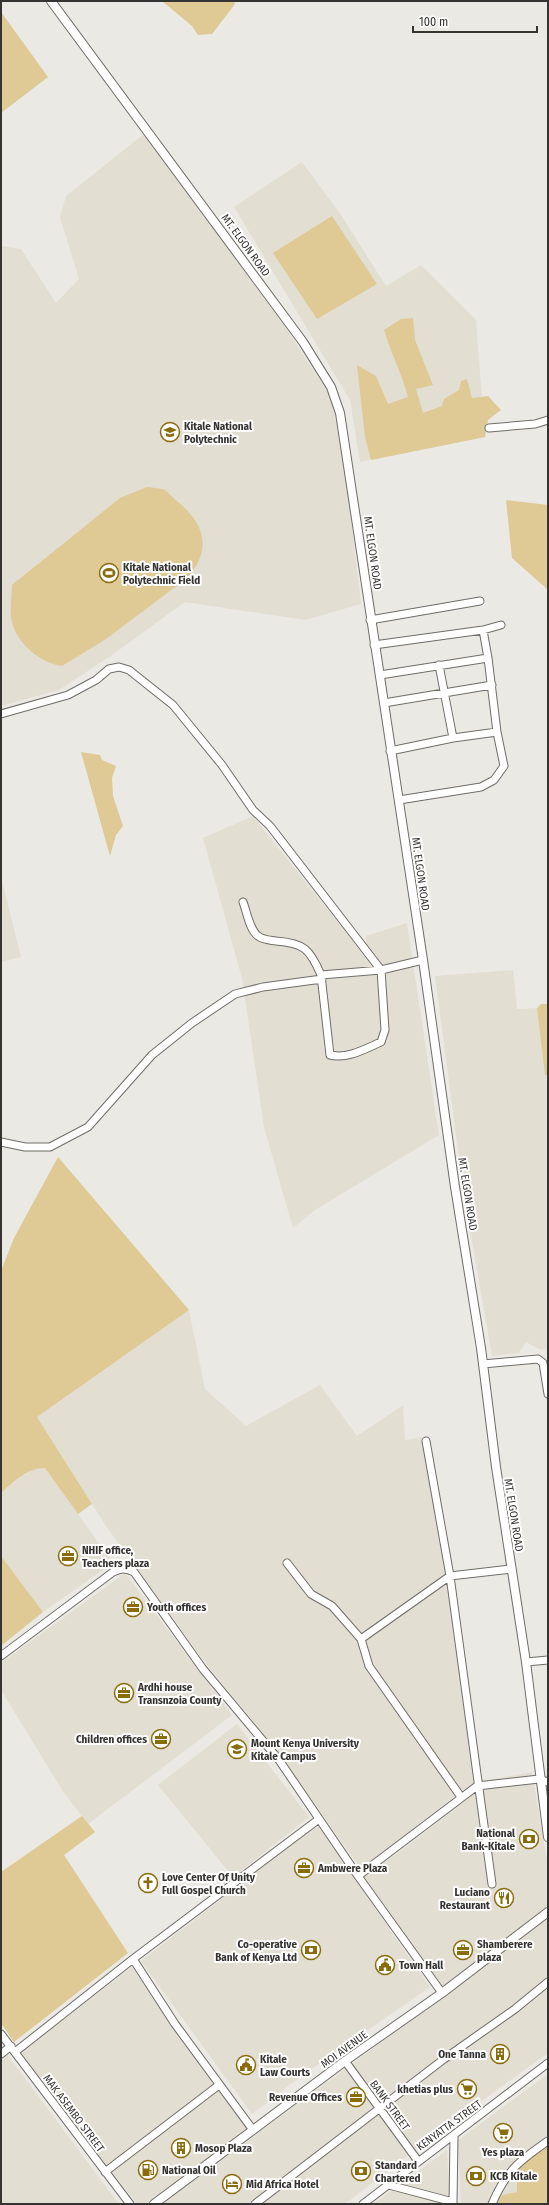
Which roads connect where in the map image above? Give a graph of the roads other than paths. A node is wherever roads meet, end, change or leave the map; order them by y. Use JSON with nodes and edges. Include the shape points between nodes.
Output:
{"nodes":[{"id":1,"x":52,"y":1,"type":"edge"},
{"id":2,"x":548,"y":420,"type":"edge"},
{"id":3,"x":489,"y":428,"type":"dead end"},
{"id":4,"x":480,"y":600,"type":"dead end"},
{"id":5,"x":370,"y":620,"type":"junction"},
{"id":6,"x":501,"y":625,"type":"dead end"},
{"id":7,"x":483,"y":630,"type":"junction"},
{"id":8,"x":374,"y":645,"type":"junction"},
{"id":9,"x":488,"y":658,"type":"junction"},
{"id":10,"x":439,"y":666,"type":"junction"},
{"id":11,"x":380,"y":675,"type":"junction"},
{"id":12,"x":492,"y":685,"type":"junction"},
{"id":13,"x":445,"y":693,"type":"junction"},
{"id":14,"x":384,"y":703,"type":"junction"},
{"id":15,"x":1,"y":714,"type":"edge"},
{"id":16,"x":497,"y":732,"type":"junction"},
{"id":17,"x":453,"y":738,"type":"junction"},
{"id":18,"x":390,"y":751,"type":"junction"},
{"id":19,"x":399,"y":800,"type":"junction"},
{"id":20,"x":243,"y":902,"type":"dead end"},
{"id":21,"x":423,"y":960,"type":"junction"},
{"id":22,"x":381,"y":970,"type":"junction"},
{"id":23,"x":322,"y":977,"type":"junction"},
{"id":24,"x":1,"y":1142,"type":"edge"},
{"id":25,"x":483,"y":1364,"type":"junction"},
{"id":26,"x":548,"y":1394,"type":"edge"},
{"id":27,"x":426,"y":1441,"type":"dead end"},
{"id":28,"x":287,"y":1563,"type":"dead end"},
{"id":29,"x":511,"y":1569,"type":"junction"},
{"id":30,"x":450,"y":1576,"type":"junction"},
{"id":31,"x":361,"y":1638,"type":"junction"},
{"id":32,"x":1,"y":1656,"type":"edge"},
{"id":33,"x":548,"y":1660,"type":"edge"},
{"id":34,"x":526,"y":1662,"type":"junction"},
{"id":35,"x":540,"y":1779,"type":"junction"},
{"id":36,"x":548,"y":1782,"type":"edge"},
{"id":37,"x":477,"y":1786,"type":"junction"},
{"id":38,"x":461,"y":1797,"type":"junction"},
{"id":39,"x":319,"y":1819,"type":"junction"},
{"id":40,"x":548,"y":1837,"type":"edge"},
{"id":41,"x":358,"y":1876,"type":"junction"},
{"id":42,"x":492,"y":1884,"type":"dead end"},
{"id":43,"x":548,"y":1912,"type":"edge"},
{"id":44,"x":133,"y":1959,"type":"junction"},
{"id":45,"x":548,"y":1982,"type":"edge"},
{"id":46,"x":442,"y":1993,"type":"junction"},
{"id":47,"x":1,"y":2034,"type":"edge"},
{"id":48,"x":13,"y":2049,"type":"junction"},
{"id":49,"x":1,"y":2054,"type":"edge"},
{"id":50,"x":345,"y":2061,"type":"junction"},
{"id":51,"x":548,"y":2063,"type":"edge"},
{"id":52,"x":219,"y":2085,"type":"junction"},
{"id":53,"x":379,"y":2110,"type":"junction"},
{"id":54,"x":253,"y":2130,"type":"junction"},
{"id":55,"x":454,"y":2136,"type":"junction"},
{"id":56,"x":548,"y":2141,"type":"edge"},
{"id":57,"x":418,"y":2161,"type":"junction"},
{"id":58,"x":105,"y":2172,"type":"junction"},
{"id":59,"x":390,"y":2185,"type":"junction"},
{"id":60,"x":453,"y":2203,"type":"edge"},
{"id":61,"x":130,"y":2204,"type":"edge"},
{"id":62,"x":154,"y":2204,"type":"edge"},
{"id":63,"x":255,"y":2204,"type":"edge"},
{"id":64,"x":364,"y":2204,"type":"edge"},
{"id":65,"x":492,"y":2204,"type":"edge"}],
"edges":[{"from":1,"to":5,"type":"street","name":"MT. ELGON ROAD","via":[[303,342],[331,387],[340,413],[347,450]]},
{"from":2,"to":3,"type":"street","via":[[536,424]]},
{"from":4,"to":5,"type":"street"},
{"from":5,"to":8,"type":"street","name":"MT. ELGON ROAD"},
{"from":6,"to":7,"type":"street"},
{"from":7,"to":8,"type":"street"},
{"from":7,"to":9,"type":"street"},
{"from":8,"to":11,"type":"street","name":"MT. ELGON ROAD"},
{"from":9,"to":10,"type":"street"},
{"from":9,"to":12,"type":"street"},
{"from":10,"to":11,"type":"street"},
{"from":10,"to":13,"type":"street"},
{"from":11,"to":14,"type":"street","name":"MT. ELGON ROAD"},
{"from":12,"to":13,"type":"street"},
{"from":12,"to":16,"type":"street"},
{"from":13,"to":14,"type":"street"},
{"from":13,"to":17,"type":"street"},
{"from":14,"to":18,"type":"street","name":"MT. ELGON ROAD"},
{"from":15,"to":22,"type":"street","via":[[68,695],[96,680],[109,669],[118,667],[128,670],[173,705],[201,737],[253,810],[270,826]]},
{"from":16,"to":17,"type":"street"},
{"from":16,"to":19,"type":"street","via":[[504,766],[494,780],[481,787]]},
{"from":17,"to":18,"type":"street"},
{"from":18,"to":19,"type":"street","name":"MT. ELGON ROAD"},
{"from":19,"to":21,"type":"street","name":"MT. ELGON ROAD"},
{"from":20,"to":23,"type":"street","via":[[254,931],[259,937],[296,942],[315,960]]},
{"from":21,"to":22,"type":"street"},
{"from":21,"to":25,"type":"street","name":"MT. ELGON ROAD"},
{"from":22,"to":23,"type":"street"},
{"from":22,"to":23,"type":"street","via":[[384,1037],[381,1042],[339,1057],[330,1055]]},
{"from":23,"to":24,"type":"street","via":[[235,994],[192,1023],[152,1055],[88,1126],[50,1147]]},
{"from":25,"to":26,"type":"street","via":[[538,1359],[543,1363]]},
{"from":25,"to":29,"type":"street","name":"MT. ELGON ROAD"},
{"from":27,"to":30,"type":"street"},
{"from":28,"to":31,"type":"street","via":[[311,1594],[332,1606]]},
{"from":29,"to":30,"type":"street"},
{"from":29,"to":34,"type":"street","name":"MT. ELGON ROAD"},
{"from":30,"to":31,"type":"street"},
{"from":30,"to":37,"type":"street"},
{"from":31,"to":38,"type":"street","via":[[369,1666]]},
{"from":32,"to":39,"type":"street","via":[[113,1572],[127,1568],[134,1572],[203,1669],[279,1760]]},
{"from":33,"to":34,"type":"street"},
{"from":34,"to":35,"type":"street","name":"MT. ELGON ROAD"},
{"from":35,"to":36,"type":"street"},
{"from":35,"to":37,"type":"street"},
{"from":35,"to":40,"type":"street","name":"MT. ELGON ROAD"},
{"from":37,"to":38,"type":"street"},
{"from":37,"to":42,"type":"street"},
{"from":38,"to":41,"type":"street"},
{"from":39,"to":41,"type":"street"},
{"from":39,"to":44,"type":"street"},
{"from":41,"to":46,"type":"street"},
{"from":43,"to":46,"type":"street","name":"MOI AVENUE"},
{"from":44,"to":48,"type":"street"},
{"from":44,"to":52,"type":"street"},
{"from":45,"to":53,"type":"street"},
{"from":46,"to":50,"type":"street","name":"MOI AVENUE"},
{"from":47,"to":48,"type":"street","name":"MAK ASEMBO STREET"},
{"from":48,"to":49,"type":"street"},
{"from":48,"to":58,"type":"street","name":"MAK ASEMBO STREET"},
{"from":50,"to":53,"type":"street","name":"BANK STREET"},
{"from":50,"to":54,"type":"street","name":"MOI AVENUE"},
{"from":51,"to":55,"type":"street","name":"KENYATTA STREET"},
{"from":52,"to":54,"type":"street"},
{"from":52,"to":58,"type":"street"},
{"from":53,"to":57,"type":"street","name":"BANK STREET"},
{"from":53,"to":63,"type":"street"},
{"from":54,"to":62,"type":"street","name":"MOI AVENUE"},
{"from":55,"to":57,"type":"street","name":"KENYATTA STREET"},
{"from":55,"to":60,"type":"street"},
{"from":56,"to":65,"type":"street","via":[[514,2166],[504,2178]]},
{"from":57,"to":59,"type":"street","name":"KENYATTA STREET"},
{"from":58,"to":61,"type":"street","name":"MAK ASEMBO STREET"},
{"from":59,"to":60,"type":"street"},
{"from":59,"to":64,"type":"street","name":"KENYATTA STREET"}]}
